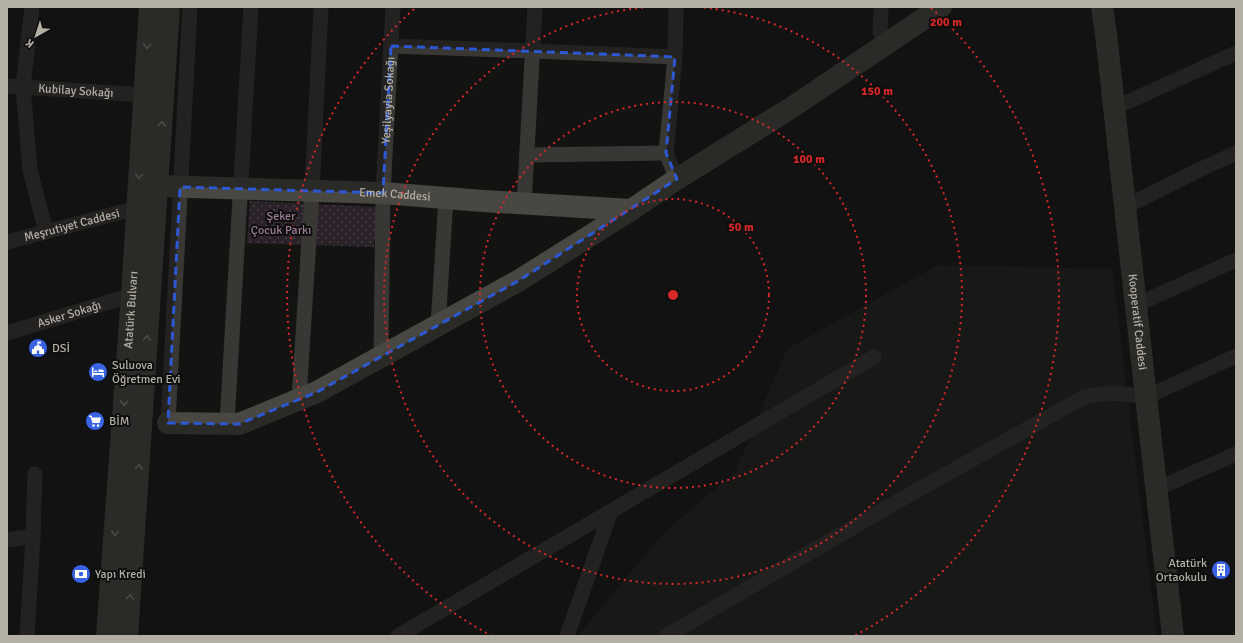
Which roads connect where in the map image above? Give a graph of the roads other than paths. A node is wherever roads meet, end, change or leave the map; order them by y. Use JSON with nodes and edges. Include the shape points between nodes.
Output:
{"nodes":[{"id":1,"x":32,"y":7,"type":"edge"},
{"id":2,"x":150,"y":7,"type":"edge"},
{"id":3,"x":169,"y":7,"type":"edge"},
{"id":4,"x":190,"y":7,"type":"edge"},
{"id":5,"x":251,"y":7,"type":"edge"},
{"id":6,"x":321,"y":7,"type":"edge"},
{"id":7,"x":393,"y":7,"type":"edge"},
{"id":8,"x":535,"y":7,"type":"edge"},
{"id":9,"x":676,"y":7,"type":"edge"},
{"id":10,"x":882,"y":7,"type":"edge"},
{"id":11,"x":942,"y":7,"type":"edge"},
{"id":12,"x":1105,"y":8,"type":"edge"},
{"id":13,"x":887,"y":43,"type":"junction"},
{"id":14,"x":391,"y":46,"type":"junction"},
{"id":15,"x":533,"y":51,"type":"junction"},
{"id":16,"x":1236,"y":53,"type":"edge"},
{"id":17,"x":674,"y":57,"type":"junction"},
{"id":18,"x":7,"y":86,"type":"edge"},
{"id":19,"x":23,"y":87,"type":"junction"},
{"id":20,"x":144,"y":95,"type":"junction"},
{"id":21,"x":1114,"y":108,"type":"junction"},
{"id":22,"x":666,"y":153,"type":"junction"},
{"id":23,"x":1236,"y":153,"type":"edge"},
{"id":24,"x":527,"y":154,"type":"junction"},
{"id":25,"x":677,"y":179,"type":"junction"},
{"id":26,"x":158,"y":186,"type":"junction"},
{"id":27,"x":180,"y":187,"type":"junction"},
{"id":28,"x":241,"y":189,"type":"junction"},
{"id":29,"x":312,"y":191,"type":"junction"},
{"id":30,"x":383,"y":193,"type":"junction"},
{"id":31,"x":446,"y":198,"type":"junction"},
{"id":32,"x":524,"y":204,"type":"junction"},
{"id":33,"x":1125,"y":206,"type":"junction"},
{"id":34,"x":137,"y":208,"type":"junction"},
{"id":35,"x":631,"y":210,"type":"junction"},
{"id":36,"x":46,"y":232,"type":"junction"},
{"id":37,"x":7,"y":242,"type":"edge"},
{"id":38,"x":1236,"y":260,"type":"edge"},
{"id":39,"x":132,"y":295,"type":"junction"},
{"id":40,"x":1136,"y":305,"type":"junction"},
{"id":41,"x":438,"y":326,"type":"junction"},
{"id":42,"x":7,"y":333,"type":"edge"},
{"id":43,"x":1236,"y":356,"type":"edge"},
{"id":44,"x":381,"y":357,"type":"junction"},
{"id":45,"x":874,"y":357,"type":"dead end"},
{"id":46,"x":1146,"y":397,"type":"junction"},
{"id":47,"x":299,"y":399,"type":"junction"},
{"id":48,"x":168,"y":423,"type":"joint"},
{"id":49,"x":227,"y":423,"type":"junction"},
{"id":50,"x":1236,"y":454,"type":"edge"},
{"id":51,"x":35,"y":474,"type":"dead end"},
{"id":52,"x":1156,"y":489,"type":"junction"},
{"id":53,"x":611,"y":511,"type":"junction"},
{"id":54,"x":33,"y":536,"type":"junction"},
{"id":55,"x":7,"y":540,"type":"edge"},
{"id":56,"x":27,"y":636,"type":"edge"},
{"id":57,"x":107,"y":636,"type":"edge"},
{"id":58,"x":127,"y":636,"type":"edge"},
{"id":59,"x":398,"y":636,"type":"edge"},
{"id":60,"x":567,"y":636,"type":"edge"},
{"id":61,"x":666,"y":636,"type":"edge"},
{"id":62,"x":1173,"y":636,"type":"edge"}],
"edges":[{"from":1,"to":19,"type":"street"},
{"from":2,"to":20,"type":"street","name":"Atatürk Bulvarı","one_way":true},
{"from":26,"to":3,"type":"street","name":"Atatürk Bulvarı","one_way":true},
{"from":4,"to":27,"type":"street"},
{"from":5,"to":28,"type":"street"},
{"from":6,"to":29,"type":"street"},
{"from":7,"to":14,"type":"street","name":"Yeşilyayla Sokağı"},
{"from":8,"to":15,"type":"street"},
{"from":9,"to":17,"type":"street"},
{"from":10,"to":13,"type":"street","via":[[880,32]]},
{"from":11,"to":13,"type":"street"},
{"from":12,"to":21,"type":"street","name":"Kooperatif Caddesi"},
{"from":13,"to":25,"type":"street"},
{"from":14,"to":15,"type":"street"},
{"from":14,"to":30,"type":"street","name":"Yeşilyayla Sokağı"},
{"from":15,"to":17,"type":"street"},
{"from":15,"to":24,"type":"street"},
{"from":16,"to":21,"type":"street"},
{"from":17,"to":22,"type":"street"},
{"from":18,"to":19,"type":"street","name":"Kubilay Sokağı"},
{"from":19,"to":20,"type":"street","name":"Kubilay Sokağı"},
{"from":19,"to":36,"type":"street","via":[[30,170]]},
{"from":20,"to":34,"type":"street","name":"Atatürk Bulvarı","one_way":true},
{"from":21,"to":33,"type":"street","name":"Kooperatif Caddesi"},
{"from":22,"to":24,"type":"street"},
{"from":22,"to":25,"type":"street"},
{"from":23,"to":33,"type":"street"},
{"from":24,"to":32,"type":"street"},
{"from":25,"to":35,"type":"street"},
{"from":26,"to":27,"type":"street","name":"Emek Caddesi"},
{"from":58,"to":26,"type":"street","name":"Atatürk Bulvarı","one_way":true},
{"from":27,"to":28,"type":"street","name":"Emek Caddesi"},
{"from":27,"to":48,"type":"street"},
{"from":28,"to":29,"type":"street","name":"Emek Caddesi"},
{"from":28,"to":49,"type":"street"},
{"from":29,"to":30,"type":"street","name":"Emek Caddesi"},
{"from":29,"to":47,"type":"street"},
{"from":30,"to":31,"type":"street","name":"Emek Caddesi"},
{"from":30,"to":44,"type":"street","name":"Yeşilyayla Sokağı"},
{"from":31,"to":32,"type":"street","name":"Emek Caddesi"},
{"from":31,"to":41,"type":"street"},
{"from":32,"to":35,"type":"street","name":"Emek Caddesi"},
{"from":33,"to":40,"type":"street","name":"Kooperatif Caddesi"},
{"from":34,"to":36,"type":"street","name":"Meşrutiyet Caddesi"},
{"from":34,"to":39,"type":"street","name":"Atatürk Bulvarı"},
{"from":35,"to":41,"type":"street","via":[[518,281]]},
{"from":36,"to":37,"type":"street","name":"Meşrutiyet Caddesi"},
{"from":38,"to":40,"type":"street"},
{"from":39,"to":42,"type":"street","name":"Asker Sokağı"},
{"from":39,"to":57,"type":"street","name":"Atatürk Bulvarı","one_way":true},
{"from":40,"to":46,"type":"street","name":"Kooperatif Caddesi"},
{"from":41,"to":44,"type":"street"},
{"from":43,"to":46,"type":"street"},
{"from":44,"to":47,"type":"street"},
{"from":45,"to":53,"type":"street"},
{"from":46,"to":52,"type":"street","name":"Kooperatif Caddesi"},
{"from":46,"to":61,"type":"street","via":[[1113,393],[1084,397]]},
{"from":47,"to":49,"type":"street","via":[[239,424]]},
{"from":48,"to":49,"type":"street"},
{"from":50,"to":52,"type":"street"},
{"from":51,"to":54,"type":"street"},
{"from":52,"to":62,"type":"street","name":"Kooperatif Caddesi"},
{"from":53,"to":59,"type":"street"},
{"from":53,"to":60,"type":"street"},
{"from":54,"to":55,"type":"street"},
{"from":54,"to":56,"type":"street"}]}
